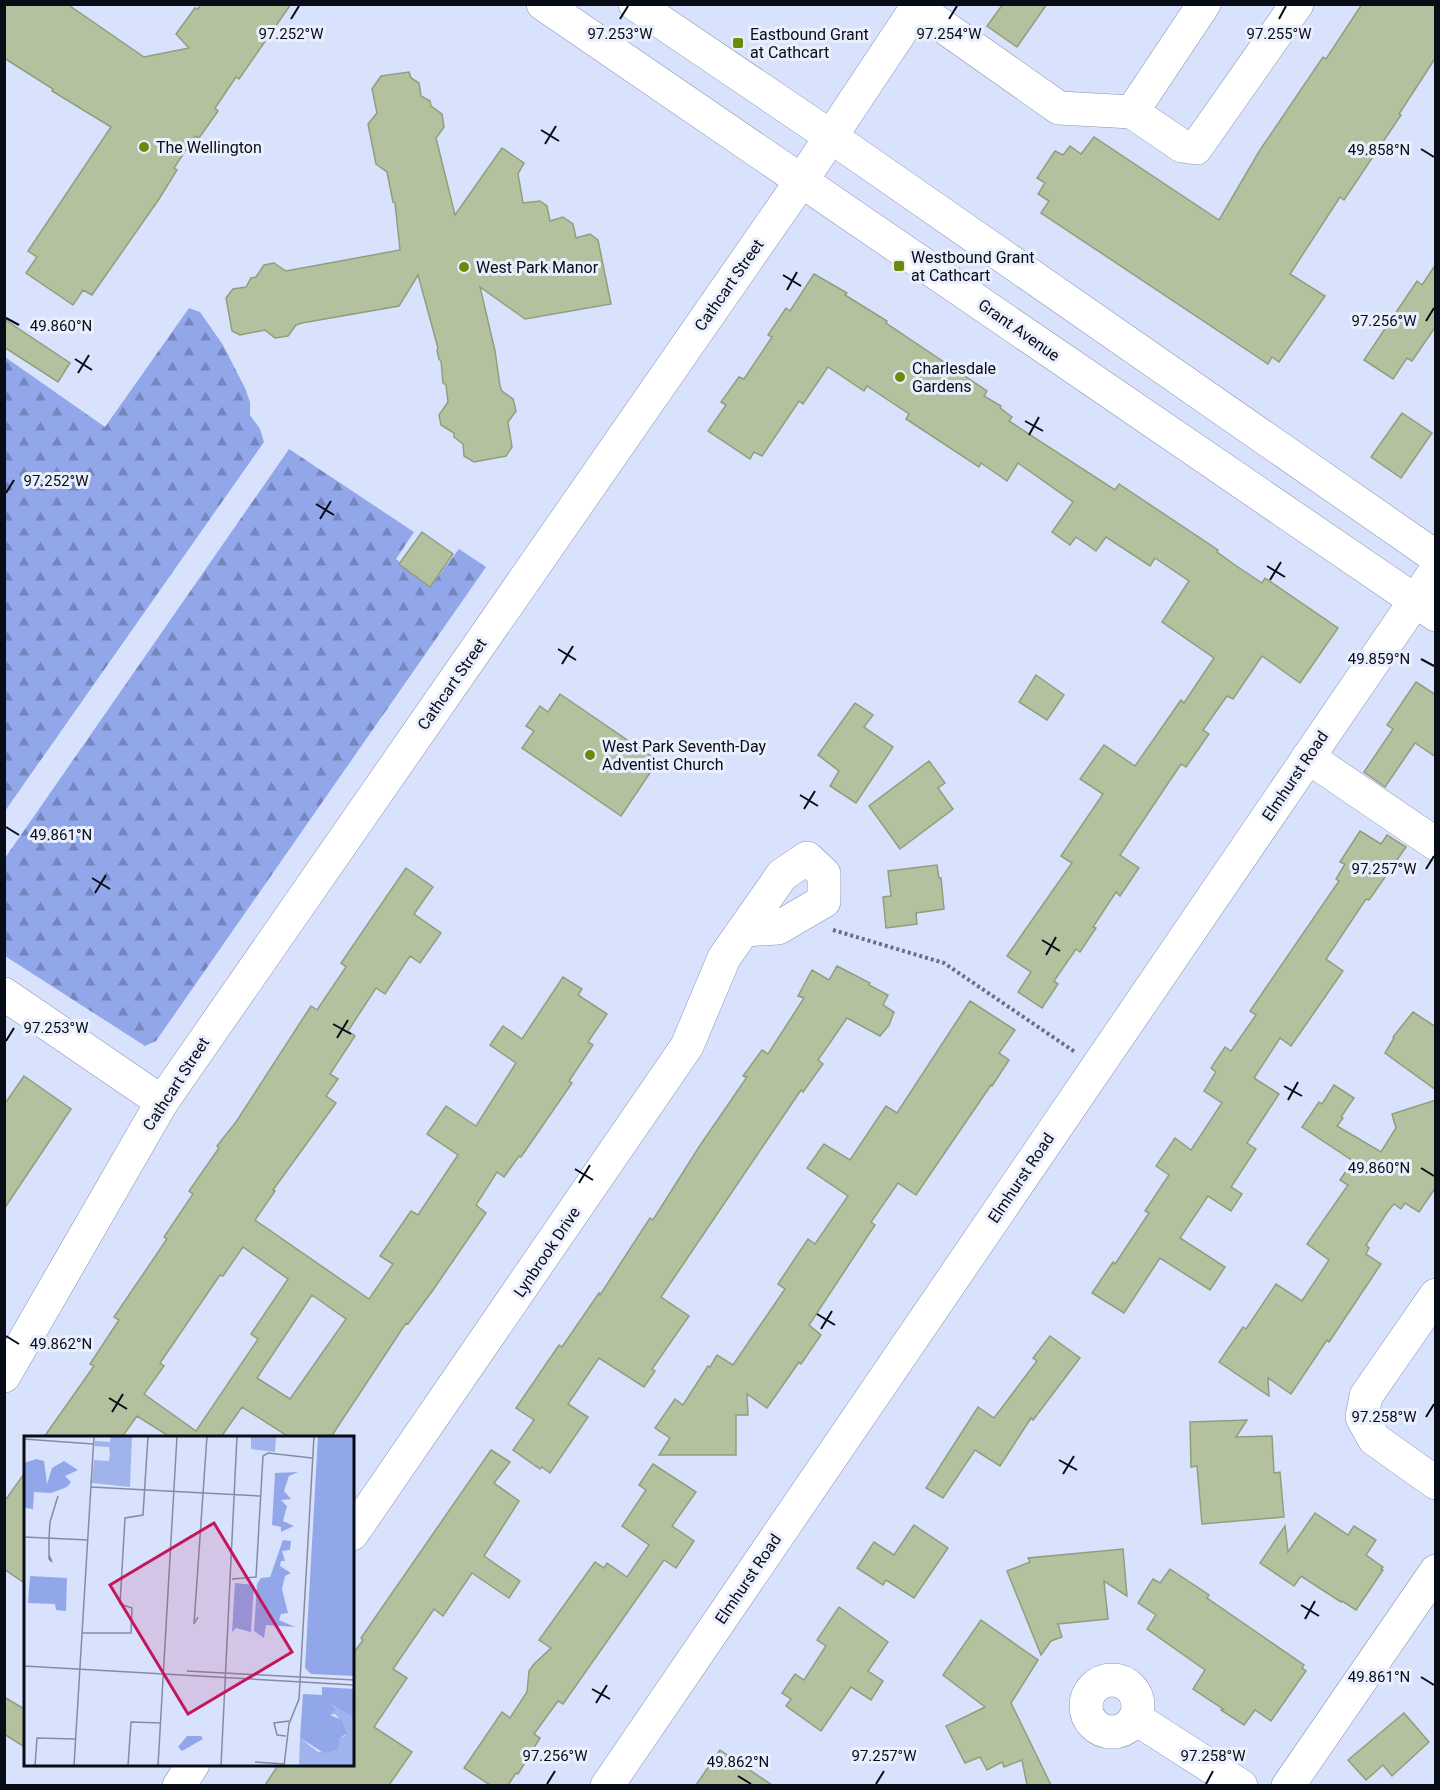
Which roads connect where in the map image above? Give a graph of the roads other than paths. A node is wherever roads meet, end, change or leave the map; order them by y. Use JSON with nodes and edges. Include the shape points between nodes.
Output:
{"nodes":[{"id":1,"x":543,"y":4,"type":"edge"},
{"id":2,"x":635,"y":4,"type":"edge"},
{"id":3,"x":1204,"y":4,"type":"edge"},
{"id":4,"x":1297,"y":4,"type":"edge"},
{"id":5,"x":918,"y":6,"type":"edge"},
{"id":6,"x":1132,"y":112,"type":"junction"},
{"id":7,"x":830,"y":136,"type":"junction"},
{"id":8,"x":802,"y":180,"type":"junction"},
{"id":9,"x":1436,"y":557,"type":"edge"},
{"id":10,"x":1436,"y":570,"type":"edge"},
{"id":11,"x":1425,"y":608,"type":"edge"},
{"id":12,"x":1308,"y":758,"type":"junction"},
{"id":13,"x":1436,"y":844,"type":"edge"},
{"id":14,"x":744,"y":930,"type":"junction"},
{"id":15,"x":4,"y":994,"type":"edge"},
{"id":16,"x":162,"y":1102,"type":"junction"},
{"id":17,"x":1436,"y":1295,"type":"edge"},
{"id":18,"x":4,"y":1376,"type":"edge"},
{"id":19,"x":1436,"y":1483,"type":"edge"},
{"id":20,"x":354,"y":1531,"type":"edge"},
{"id":21,"x":1436,"y":1570,"type":"edge"},
{"id":22,"x":1135,"y":1718,"type":"dead end"},
{"id":23,"x":192,"y":1766,"type":"edge"},
{"id":24,"x":178,"y":1785,"type":"edge"},
{"id":25,"x":607,"y":1785,"type":"edge"},
{"id":26,"x":1241,"y":1785,"type":"edge"},
{"id":27,"x":1288,"y":1785,"type":"edge"}],
"edges":[{"from":1,"to":8,"type":"street","name":"Grant Avenue"},
{"from":2,"to":7,"type":"street"},
{"from":3,"to":6,"type":"street"},
{"from":4,"to":6,"type":"street","via":[[1196,148],[1182,146]]},
{"from":5,"to":6,"type":"street","via":[[1059,108]]},
{"from":5,"to":7,"type":"street","name":"Cathcart Street"},
{"from":7,"to":8,"type":"street","name":"Cathcart Street"},
{"from":7,"to":9,"type":"street"},
{"from":8,"to":11,"type":"street","name":"Grant Avenue"},
{"from":8,"to":16,"type":"street","name":"Cathcart Street"},
{"from":10,"to":11,"type":"street","name":"Elmhurst Road"},
{"from":11,"to":12,"type":"street","name":"Elmhurst Road"},
{"from":12,"to":13,"type":"street"},
{"from":12,"to":25,"type":"street","name":"Elmhurst Road"},
{"from":14,"to":14,"type":"street","name":"Lynbrook Drive","via":[[778,928],[824,901],[824,874],[807,858],[782,875]]},
{"from":14,"to":20,"type":"street","name":"Lynbrook Drive","via":[[724,958],[687,1046]]},
{"from":15,"to":16,"type":"street"},
{"from":16,"to":18,"type":"street","name":"Cathcart Street"},
{"from":17,"to":19,"type":"street","via":[[1366,1396],[1362,1417],[1374,1440]]},
{"from":21,"to":27,"type":"street"},
{"from":22,"to":26,"type":"street"},
{"from":23,"to":24,"type":"street"}]}
